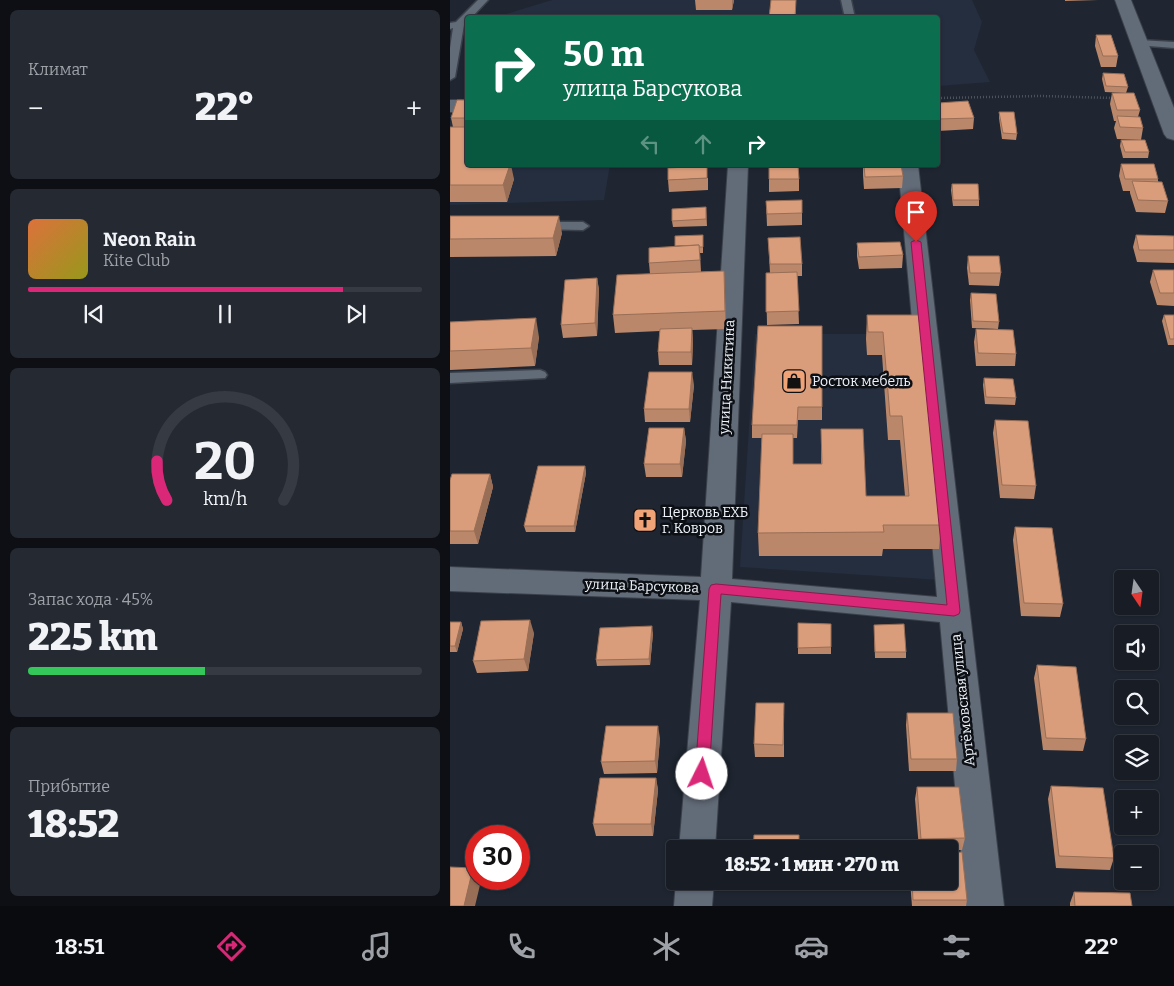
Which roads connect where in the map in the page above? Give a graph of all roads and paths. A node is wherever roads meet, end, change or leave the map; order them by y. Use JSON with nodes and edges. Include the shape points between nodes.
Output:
{"nodes":[{"id":1,"x":483,"y":0,"type":"edge"},
{"id":2,"x":846,"y":0,"type":"edge"},
{"id":3,"x":1123,"y":0,"type":"edge"},
{"id":4,"x":466,"y":15,"type":"edge"},
{"id":5,"x":849,"y":15,"type":"edge"},
{"id":6,"x":465,"y":16,"type":"edge"},
{"id":7,"x":455,"y":25,"type":"edge"},
{"id":8,"x":1139,"y":43,"type":"junction"},
{"id":9,"x":1174,"y":45,"type":"edge"},
{"id":10,"x":450,"y":76,"type":"edge"},
{"id":11,"x":940,"y":98,"type":"edge"},
{"id":12,"x":1118,"y":98,"type":"edge"},
{"id":13,"x":450,"y":106,"type":"edge"},
{"id":14,"x":465,"y":106,"type":"edge"},
{"id":15,"x":1174,"y":134,"type":"edge"},
{"id":16,"x":738,"y":167,"type":"edge"},
{"id":17,"x":908,"y":167,"type":"edge"},
{"id":18,"x":527,"y":226,"type":"edge"},
{"id":19,"x":582,"y":226,"type":"dead end"},
{"id":20,"x":540,"y":375,"type":"dead end"},
{"id":21,"x":450,"y":378,"type":"edge"},
{"id":22,"x":450,"y":579,"type":"edge"},
{"id":23,"x":716,"y":589,"type":"junction"},
{"id":24,"x":954,"y":611,"type":"junction"},
{"id":25,"x":698,"y":840,"type":"edge"},
{"id":26,"x":694,"y":890,"type":"edge"},
{"id":27,"x":693,"y":906,"type":"edge"},
{"id":28,"x":985,"y":906,"type":"edge"}],
"edges":[{"from":1,"to":4,"type":"lane"},
{"from":2,"to":5,"type":"lane"},
{"from":3,"to":8,"type":"street"},
{"from":6,"to":7,"type":"lane"},
{"from":7,"to":10,"type":"lane"},
{"from":8,"to":9,"type":"lane"},
{"from":8,"to":15,"type":"street"},
{"from":11,"to":12,"type":"path"},
{"from":13,"to":14,"type":"street"},
{"from":16,"to":23,"type":"street","name":"улица Никитина"},
{"from":17,"to":24,"type":"street","name":"Артёмовская улица"},
{"from":18,"to":19,"type":"lane"},
{"from":20,"to":21,"type":"lane"},
{"from":22,"to":23,"type":"street","name":"улица Барсукова"},
{"from":23,"to":24,"type":"street","name":"улица Барсукова"},
{"from":23,"to":25,"type":"street","name":"улица Никитина"},
{"from":24,"to":28,"type":"street","name":"Артёмовская улица"},
{"from":26,"to":27,"type":"street"}]}
